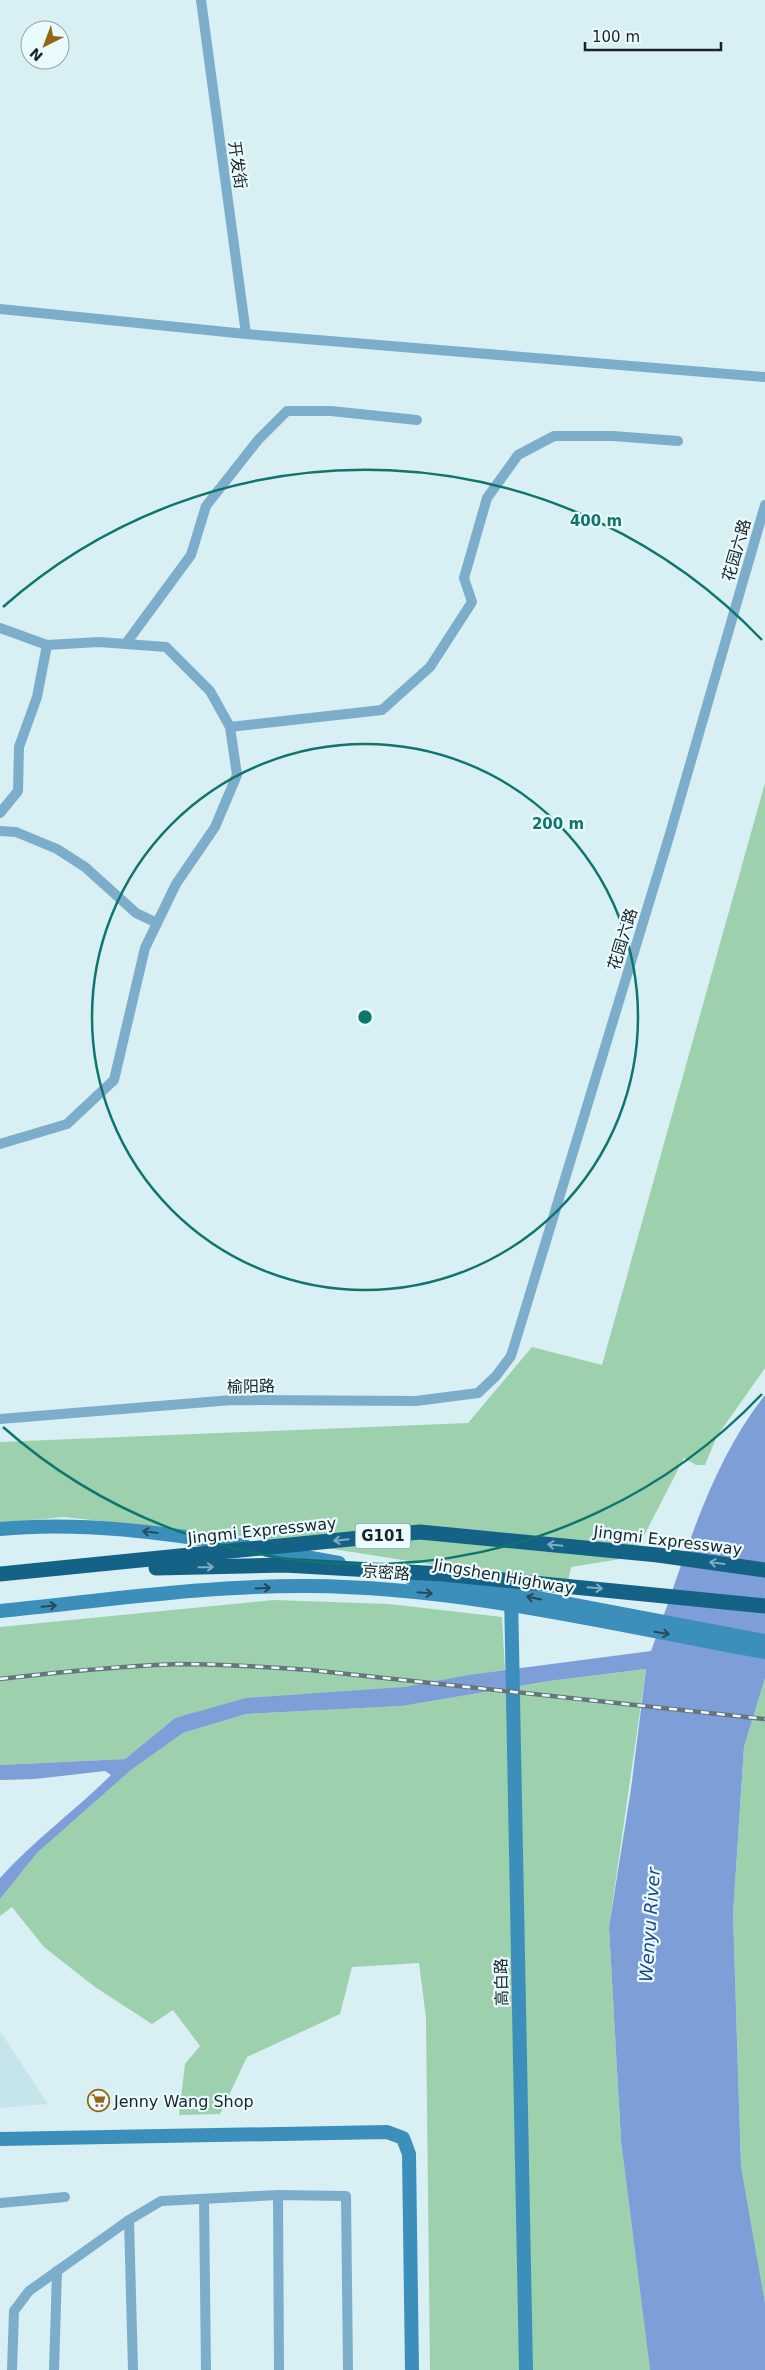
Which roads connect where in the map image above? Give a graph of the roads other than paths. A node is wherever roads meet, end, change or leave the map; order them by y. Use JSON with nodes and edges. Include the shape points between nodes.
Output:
{"nodes":[{"id":1,"x":201,"y":0,"type":"edge"},
{"id":2,"x":0,"y":309,"type":"edge"},
{"id":3,"x":246,"y":334,"type":"junction"},
{"id":4,"x":765,"y":377,"type":"edge"},
{"id":5,"x":417,"y":420,"type":"dead end"},
{"id":6,"x":678,"y":441,"type":"dead end"},
{"id":7,"x":765,"y":505,"type":"edge"},
{"id":8,"x":0,"y":628,"type":"edge"},
{"id":9,"x":127,"y":642,"type":"dead end"},
{"id":10,"x":47,"y":645,"type":"junction"},
{"id":11,"x":230,"y":727,"type":"junction"},
{"id":12,"x":0,"y":813,"type":"edge"},
{"id":13,"x":0,"y":831,"type":"edge"},
{"id":14,"x":157,"y":923,"type":"junction"},
{"id":15,"x":0,"y":1144,"type":"edge"},
{"id":16,"x":496,"y":1376,"type":"joint"},
{"id":17,"x":0,"y":1419,"type":"edge"},
{"id":18,"x":0,"y":1530,"type":"edge"},
{"id":19,"x":765,"y":1570,"type":"edge"},
{"id":20,"x":0,"y":1574,"type":"edge"},
{"id":21,"x":0,"y":1578,"type":"edge"},
{"id":22,"x":510,"y":1599,"type":"junction"},
{"id":23,"x":765,"y":1606,"type":"edge"},
{"id":24,"x":0,"y":1610,"type":"edge"},
{"id":25,"x":615,"y":1619,"type":"junction"},
{"id":26,"x":765,"y":1641,"type":"edge"},
{"id":27,"x":765,"y":1652,"type":"edge"},
{"id":28,"x":0,"y":2139,"type":"edge"},
{"id":29,"x":278,"y":2195,"type":"junction"},
{"id":30,"x":65,"y":2197,"type":"dead end"},
{"id":31,"x":204,"y":2199,"type":"junction"},
{"id":32,"x":0,"y":2202,"type":"edge"},
{"id":33,"x":129,"y":2220,"type":"junction"},
{"id":34,"x":57,"y":2271,"type":"junction"},
{"id":35,"x":12,"y":2370,"type":"edge"},
{"id":36,"x":54,"y":2370,"type":"edge"},
{"id":37,"x":133,"y":2370,"type":"edge"},
{"id":38,"x":206,"y":2370,"type":"edge"},
{"id":39,"x":279,"y":2370,"type":"edge"},
{"id":40,"x":348,"y":2370,"type":"edge"},
{"id":41,"x":412,"y":2370,"type":"edge"},
{"id":42,"x":526,"y":2370,"type":"edge"}],
"edges":[{"from":1,"to":3,"type":"street","name":"开发街"},
{"from":2,"to":3,"type":"street"},
{"from":3,"to":4,"type":"street"},
{"from":5,"to":9,"type":"street","via":[[331,411],[287,411],[258,440],[206,506],[192,555]]},
{"from":6,"to":11,"type":"street","via":[[554,436],[518,455],[487,498],[464,578],[472,602],[430,667],[382,710]]},
{"from":7,"to":16,"type":"street","name":"花园六路","via":[[669,837],[511,1356]]},
{"from":8,"to":10,"type":"street"},
{"from":10,"to":11,"type":"street","via":[[99,642],[166,647],[210,691]]},
{"from":10,"to":12,"type":"street","via":[[37,697],[19,747],[18,791]]},
{"from":11,"to":14,"type":"street","via":[[236,775],[215,827],[176,884]]},
{"from":13,"to":14,"type":"street","via":[[16,832],[57,849],[85,867],[136,913]]},
{"from":14,"to":15,"type":"street","via":[[145,948],[114,1080],[67,1124]]},
{"from":16,"to":17,"type":"street","name":"榆阳路","via":[[478,1393],[416,1402],[232,1400]]},
{"from":22,"to":18,"type":"main road","name":"Jingshen Highway","number":"G101","one_way":true,"via":[[303,1556],[127,1529],[20,1527]]},
{"from":19,"to":20,"type":"highway","name":"Jingmi Expressway","number":"G101","one_way":true,"via":[[658,1555],[420,1532]]},
{"from":21,"to":23,"type":"highway","name":"Jingmi Expressway","number":"G101","one_way":true,"via":[[135,1568],[284,1565],[443,1574]]},
{"from":24,"to":22,"type":"main road","name":"京密路","number":"G101","one_way":true,"via":[[224,1590],[308,1586]]},
{"from":22,"to":25,"type":"main road","name":"Jingshen Highway","number":"G101"},
{"from":22,"to":42,"type":"main road","name":"高白路"},
{"from":25,"to":26,"type":"main road"},
{"from":25,"to":27,"type":"main road","number":"G101","one_way":true},
{"from":28,"to":41,"type":"main road","via":[[387,2132],[404,2138],[409,2154]]},
{"from":29,"to":31,"type":"street"},
{"from":29,"to":39,"type":"street"},
{"from":29,"to":40,"type":"street","via":[[346,2196]]},
{"from":30,"to":32,"type":"street"},
{"from":31,"to":33,"type":"street","via":[[161,2201]]},
{"from":31,"to":38,"type":"street"},
{"from":33,"to":34,"type":"street"},
{"from":33,"to":37,"type":"street"},
{"from":34,"to":35,"type":"street","via":[[29,2291],[14,2311]]},
{"from":34,"to":36,"type":"street"}]}
